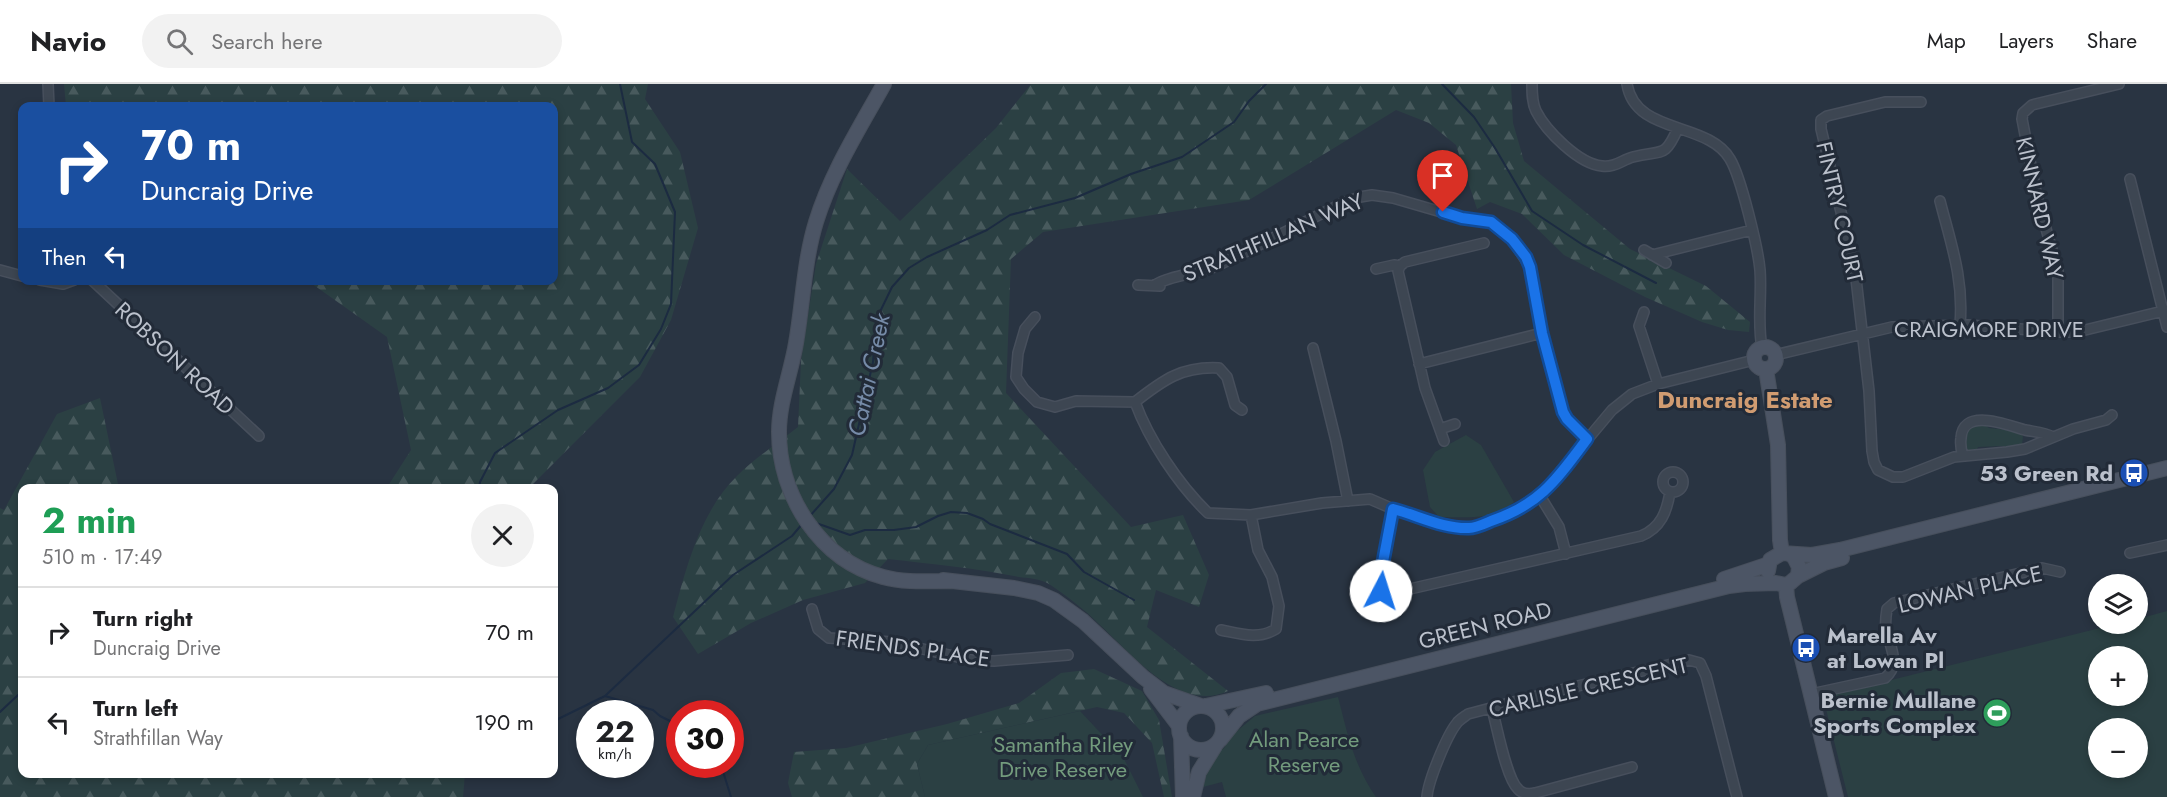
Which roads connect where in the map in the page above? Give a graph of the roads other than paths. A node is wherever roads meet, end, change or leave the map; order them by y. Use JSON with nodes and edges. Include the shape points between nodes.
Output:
{"nodes":[{"id":1,"x":48,"y":84,"type":"edge"},
{"id":2,"x":884,"y":84,"type":"edge"},
{"id":3,"x":1532,"y":84,"type":"edge"},
{"id":4,"x":1627,"y":84,"type":"edge"},
{"id":5,"x":2119,"y":84,"type":"edge"},
{"id":6,"x":49,"y":102,"type":"edge"},
{"id":7,"x":1921,"y":102,"type":"dead end"},
{"id":8,"x":1678,"y":128,"type":"junction"},
{"id":9,"x":2130,"y":179,"type":"dead end"},
{"id":10,"x":1940,"y":201,"type":"dead end"},
{"id":11,"x":1752,"y":230,"type":"junction"},
{"id":12,"x":1484,"y":243,"type":"dead end"},
{"id":13,"x":1666,"y":263,"type":"dead end"},
{"id":14,"x":1400,"y":266,"type":"junction"},
{"id":15,"x":1376,"y":269,"type":"dead end"},
{"id":16,"x":0,"y":270,"type":"edge"},
{"id":17,"x":18,"y":275,"type":"edge"},
{"id":18,"x":97,"y":285,"type":"edge"},
{"id":19,"x":1138,"y":285,"type":"dead end"},
{"id":20,"x":2165,"y":310,"type":"edge"},
{"id":21,"x":1644,"y":312,"type":"dead end"},
{"id":22,"x":1035,"y":317,"type":"dead end"},
{"id":23,"x":1960,"y":325,"type":"junction"},
{"id":24,"x":2167,"y":327,"type":"edge"},
{"id":25,"x":2058,"y":332,"type":"junction"},
{"id":26,"x":1542,"y":333,"type":"junction"},
{"id":27,"x":1863,"y":333,"type":"junction"},
{"id":28,"x":1313,"y":348,"type":"dead end"},
{"id":29,"x":1762,"y":348,"type":"junction"},
{"id":30,"x":1775,"y":355,"type":"junction"},
{"id":31,"x":1754,"y":360,"type":"junction"},
{"id":32,"x":1419,"y":364,"type":"junction"},
{"id":33,"x":1766,"y":369,"type":"junction"},
{"id":34,"x":1658,"y":384,"type":"junction"},
{"id":35,"x":1135,"y":402,"type":"junction"},
{"id":36,"x":1242,"y":410,"type":"dead end"},
{"id":37,"x":2112,"y":415,"type":"dead end"},
{"id":38,"x":1455,"y":423,"type":"dead end"},
{"id":39,"x":1440,"y":429,"type":"junction"},
{"id":40,"x":259,"y":436,"type":"dead end"},
{"id":41,"x":2053,"y":437,"type":"junction"},
{"id":42,"x":1587,"y":439,"type":"junction"},
{"id":43,"x":1444,"y":441,"type":"dead end"},
{"id":44,"x":1963,"y":456,"type":"junction"},
{"id":45,"x":2167,"y":468,"type":"edge"},
{"id":46,"x":2167,"y":478,"type":"edge"},
{"id":47,"x":1670,"y":492,"type":"dead end"},
{"id":48,"x":1540,"y":496,"type":"junction"},
{"id":49,"x":1348,"y":501,"type":"junction"},
{"id":50,"x":1393,"y":509,"type":"junction"},
{"id":51,"x":1251,"y":515,"type":"junction"},
{"id":52,"x":2167,"y":545,"type":"edge"},
{"id":53,"x":1566,"y":554,"type":"junction"},
{"id":54,"x":1785,"y":554,"type":"junction"},
{"id":55,"x":2130,"y":554,"type":"dead end"},
{"id":56,"x":1768,"y":564,"type":"junction"},
{"id":57,"x":2060,"y":572,"type":"dead end"},
{"id":58,"x":1798,"y":576,"type":"junction"},
{"id":59,"x":1781,"y":584,"type":"junction"},
{"id":60,"x":812,"y":609,"type":"dead end"},
{"id":61,"x":1221,"y":630,"type":"dead end"},
{"id":62,"x":1068,"y":655,"type":"dead end"},
{"id":63,"x":1143,"y":677,"type":"junction"},
{"id":64,"x":1811,"y":694,"type":"junction"},
{"id":65,"x":1204,"y":706,"type":"junction"},
{"id":66,"x":1492,"y":709,"type":"junction"},
{"id":67,"x":1180,"y":731,"type":"junction"},
{"id":68,"x":1218,"y":742,"type":"junction"},
{"id":69,"x":1632,"y":767,"type":"dead end"},
{"id":70,"x":1183,"y":797,"type":"edge"},
{"id":71,"x":1193,"y":797,"type":"edge"},
{"id":72,"x":1427,"y":797,"type":"edge"},
{"id":73,"x":1737,"y":797,"type":"edge"},
{"id":74,"x":1836,"y":797,"type":"edge"}],
"edges":[{"from":1,"to":6,"type":"street"},
{"from":2,"to":63,"type":"main road","via":[[836,173],[818,216],[808,258],[789,377],[787,433],[800,503],[818,537],[860,568],[898,580],[951,581],[1038,593],[1054,600],[1096,632]]},
{"from":3,"to":8,"type":"street","via":[[1535,109],[1546,128],[1577,156],[1603,167],[1660,153],[1670,147]]},
{"from":4,"to":8,"type":"street","via":[[1633,101],[1643,112]]},
{"from":5,"to":25,"type":"street","name":"KINNARD WAY","via":[[2032,105],[2023,113],[2037,196],[2058,271]]},
{"from":7,"to":27,"type":"street","name":"FINTRY COURT","via":[[1885,102],[1821,120],[1855,270]]},
{"from":8,"to":11,"type":"street","via":[[1718,146],[1730,157]]},
{"from":9,"to":20,"type":"street"},
{"from":10,"to":23,"type":"street","via":[[1959,273]]},
{"from":11,"to":13,"type":"street","via":[[1648,253]]},
{"from":11,"to":29,"type":"street","via":[[1760,271]]},
{"from":12,"to":14,"type":"street"},
{"from":14,"to":15,"type":"street"},
{"from":14,"to":32,"type":"street","via":[[1398,275]]},
{"from":16,"to":17,"type":"street"},
{"from":18,"to":40,"type":"street","name":"ROBSON ROAD"},
{"from":19,"to":26,"type":"street","name":"STRATHFILLAN WAY","via":[[1155,285],[1210,269],[1341,204],[1372,195],[1491,222],[1512,239],[1530,267]]},
{"from":20,"to":24,"type":"street"},
{"from":20,"to":25,"type":"street","name":"CRAIGMORE DRIVE","via":[[2077,332]]},
{"from":21,"to":34,"type":"street","via":[[1639,326]]},
{"from":22,"to":35,"type":"street","via":[[1025,329],[1016,377],[1037,402],[1056,407],[1076,401]]},
{"from":23,"to":25,"type":"street","name":"CRAIGMORE DRIVE"},
{"from":23,"to":27,"type":"street","name":"CRAIGMORE DRIVE","via":[[1892,327]]},
{"from":26,"to":32,"type":"street"},
{"from":26,"to":42,"type":"street","name":"STRATHFILLAN WAY","via":[[1563,412]]},
{"from":27,"to":30,"type":"street","name":"CRAIGMORE DRIVE"},
{"from":27,"to":44,"type":"street","via":[[1872,452],[1878,470],[1903,477]]},
{"from":28,"to":49,"type":"street"},
{"from":29,"to":30,"type":"main road"},
{"from":29,"to":31,"type":"main road","via":[[1756,351]]},
{"from":30,"to":33,"type":"main road","via":[[1775,362]]},
{"from":31,"to":33,"type":"main road","via":[[1758,367]]},
{"from":31,"to":34,"type":"street"},
{"from":32,"to":39,"type":"street"},
{"from":33,"to":54,"type":"main road","via":[[1778,445]]},
{"from":34,"to":42,"type":"street","via":[[1623,401]]},
{"from":35,"to":36,"type":"street","via":[[1184,371],[1219,368],[1227,377],[1235,405]]},
{"from":35,"to":51,"type":"street","via":[[1144,425],[1185,487],[1208,513]]},
{"from":37,"to":41,"type":"street"},
{"from":38,"to":39,"type":"street"},
{"from":39,"to":43,"type":"street"},
{"from":41,"to":44,"type":"street","via":[[2007,452]]},
{"from":41,"to":44,"type":"street","via":[[2000,422],[1976,420],[1962,429]]},
{"from":42,"to":48,"type":"street"},
{"from":45,"to":54,"type":"main road","via":[[1848,548],[1812,555]]},
{"from":46,"to":58,"type":"main road","via":[[1824,563]]},
{"from":47,"to":53,"type":"street","via":[[1662,519],[1646,534]]},
{"from":48,"to":50,"type":"street","via":[[1519,510],[1471,528],[1445,525]]},
{"from":48,"to":53,"type":"street","via":[[1559,527]]},
{"from":49,"to":50,"type":"street","via":[[1370,499]]},
{"from":49,"to":51,"type":"street"},
{"from":50,"to":53,"type":"street","via":[[1379,583],[1381,591],[1388,594]]},
{"from":51,"to":61,"type":"street","via":[[1258,550],[1272,577],[1279,606],[1276,629],[1251,636]]},
{"from":52,"to":55,"type":"street"},
{"from":54,"to":56,"type":"main road","via":[[1773,557]]},
{"from":54,"to":58,"type":"main road","via":[[1798,562]]},
{"from":56,"to":59,"type":"main road","via":[[1768,574]]},
{"from":56,"to":65,"type":"main road","name":"GREEN ROAD","via":[[1727,578]]},
{"from":57,"to":64,"type":"street","name":"LOWAN PLACE","via":[[2042,568],[1894,603],[1887,609],[1886,617],[1894,655],[1892,672],[1885,678]]},
{"from":58,"to":59,"type":"main road"},
{"from":59,"to":64,"type":"main road"},
{"from":59,"to":68,"type":"main road","name":"GREEN ROAD","via":[[1729,586],[1257,704],[1239,716]]},
{"from":60,"to":62,"type":"street","name":"FRIENDS PLACE","via":[[818,629],[829,638],[892,642],[971,660]]},
{"from":63,"to":65,"type":"main road","via":[[1174,698]]},
{"from":63,"to":67,"type":"main road"},
{"from":64,"to":74,"type":"main road"},
{"from":65,"to":67,"type":"main road","via":[[1186,712]]},
{"from":65,"to":68,"type":"main road","via":[[1214,709],[1222,720],[1223,734]]},
{"from":66,"to":69,"type":"street","via":[[1509,774],[1518,790],[1535,793]]},
{"from":66,"to":72,"type":"street","name":"CARLISLE CRESCENT","via":[[1468,714],[1457,722]]},
{"from":66,"to":73,"type":"street","name":"CARLISLE CRESCENT","via":[[1689,660],[1700,663]]},
{"from":67,"to":68,"type":"main road","via":[[1187,745],[1196,750],[1208,749]]},
{"from":67,"to":70,"type":"main road"},
{"from":68,"to":71,"type":"main road","name":"GREEN ROAD","via":[[1199,772]]}]}
